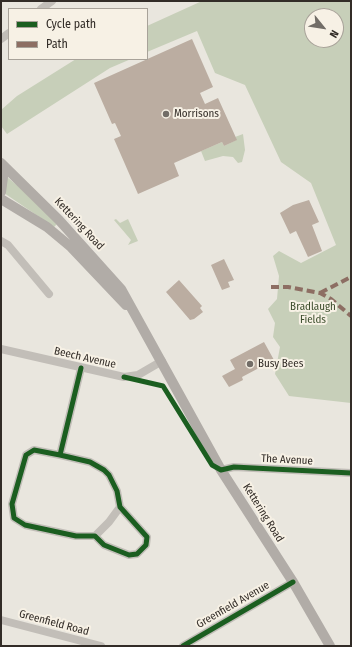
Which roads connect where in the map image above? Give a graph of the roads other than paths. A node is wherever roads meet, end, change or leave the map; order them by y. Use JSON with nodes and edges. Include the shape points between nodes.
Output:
{"nodes":[{"id":1,"x":1,"y":163,"type":"edge"},
{"id":2,"x":1,"y":169,"type":"edge"},
{"id":3,"x":1,"y":192,"type":"edge"},
{"id":4,"x":1,"y":199,"type":"edge"},
{"id":5,"x":1,"y":241,"type":"edge"},
{"id":6,"x":49,"y":294,"type":"dead end"},
{"id":7,"x":131,"y":309,"type":"junction"},
{"id":8,"x":1,"y":349,"type":"edge"},
{"id":9,"x":162,"y":361,"type":"junction"},
{"id":10,"x":81,"y":368,"type":"junction"},
{"id":11,"x":60,"y":455,"type":"junction"},
{"id":12,"x":221,"y":470,"type":"junction"},
{"id":13,"x":351,"y":473,"type":"edge"},
{"id":14,"x":120,"y":506,"type":"junction"},
{"id":15,"x":94,"y":536,"type":"junction"},
{"id":16,"x":293,"y":582,"type":"junction"},
{"id":17,"x":1,"y":620,"type":"edge"},
{"id":18,"x":101,"y":646,"type":"edge"},
{"id":19,"x":183,"y":646,"type":"edge"},
{"id":20,"x":330,"y":646,"type":"edge"}],
"edges":[{"from":1,"to":7,"type":"main road","name":"Kettering Road","via":[[104,268]]},
{"from":2,"to":3,"type":"main road"},
{"from":4,"to":7,"type":"main road","name":"Kettering Road","via":[[53,232],[71,247]]},
{"from":5,"to":6,"type":"street","via":[[8,245]]},
{"from":7,"to":9,"type":"main road","name":"Kettering Road"},
{"from":8,"to":10,"type":"street","name":"Beech Avenue"},
{"from":9,"to":10,"type":"street","name":"Beech Avenue","via":[[138,374],[124,377]]},
{"from":9,"to":12,"type":"main road","name":"Kettering Road"},
{"from":10,"to":11,"type":"street"},
{"from":11,"to":14,"type":"street","via":[[90,462],[104,470],[113,482]]},
{"from":11,"to":15,"type":"street","via":[[34,450],[26,455],[12,504],[13,515],[25,525],[76,536]]},
{"from":12,"to":13,"type":"street","name":"The Avenue","via":[[234,467]]},
{"from":12,"to":16,"type":"main road","name":"Kettering Road"},
{"from":14,"to":15,"type":"street"},
{"from":14,"to":15,"type":"street","via":[[147,537],[142,550],[129,555],[104,545]]},
{"from":16,"to":19,"type":"street","name":"Greenfield Avenue"},
{"from":16,"to":20,"type":"main road","name":"Kettering Road"},
{"from":17,"to":18,"type":"street","name":"Greenfield Road"}]}
